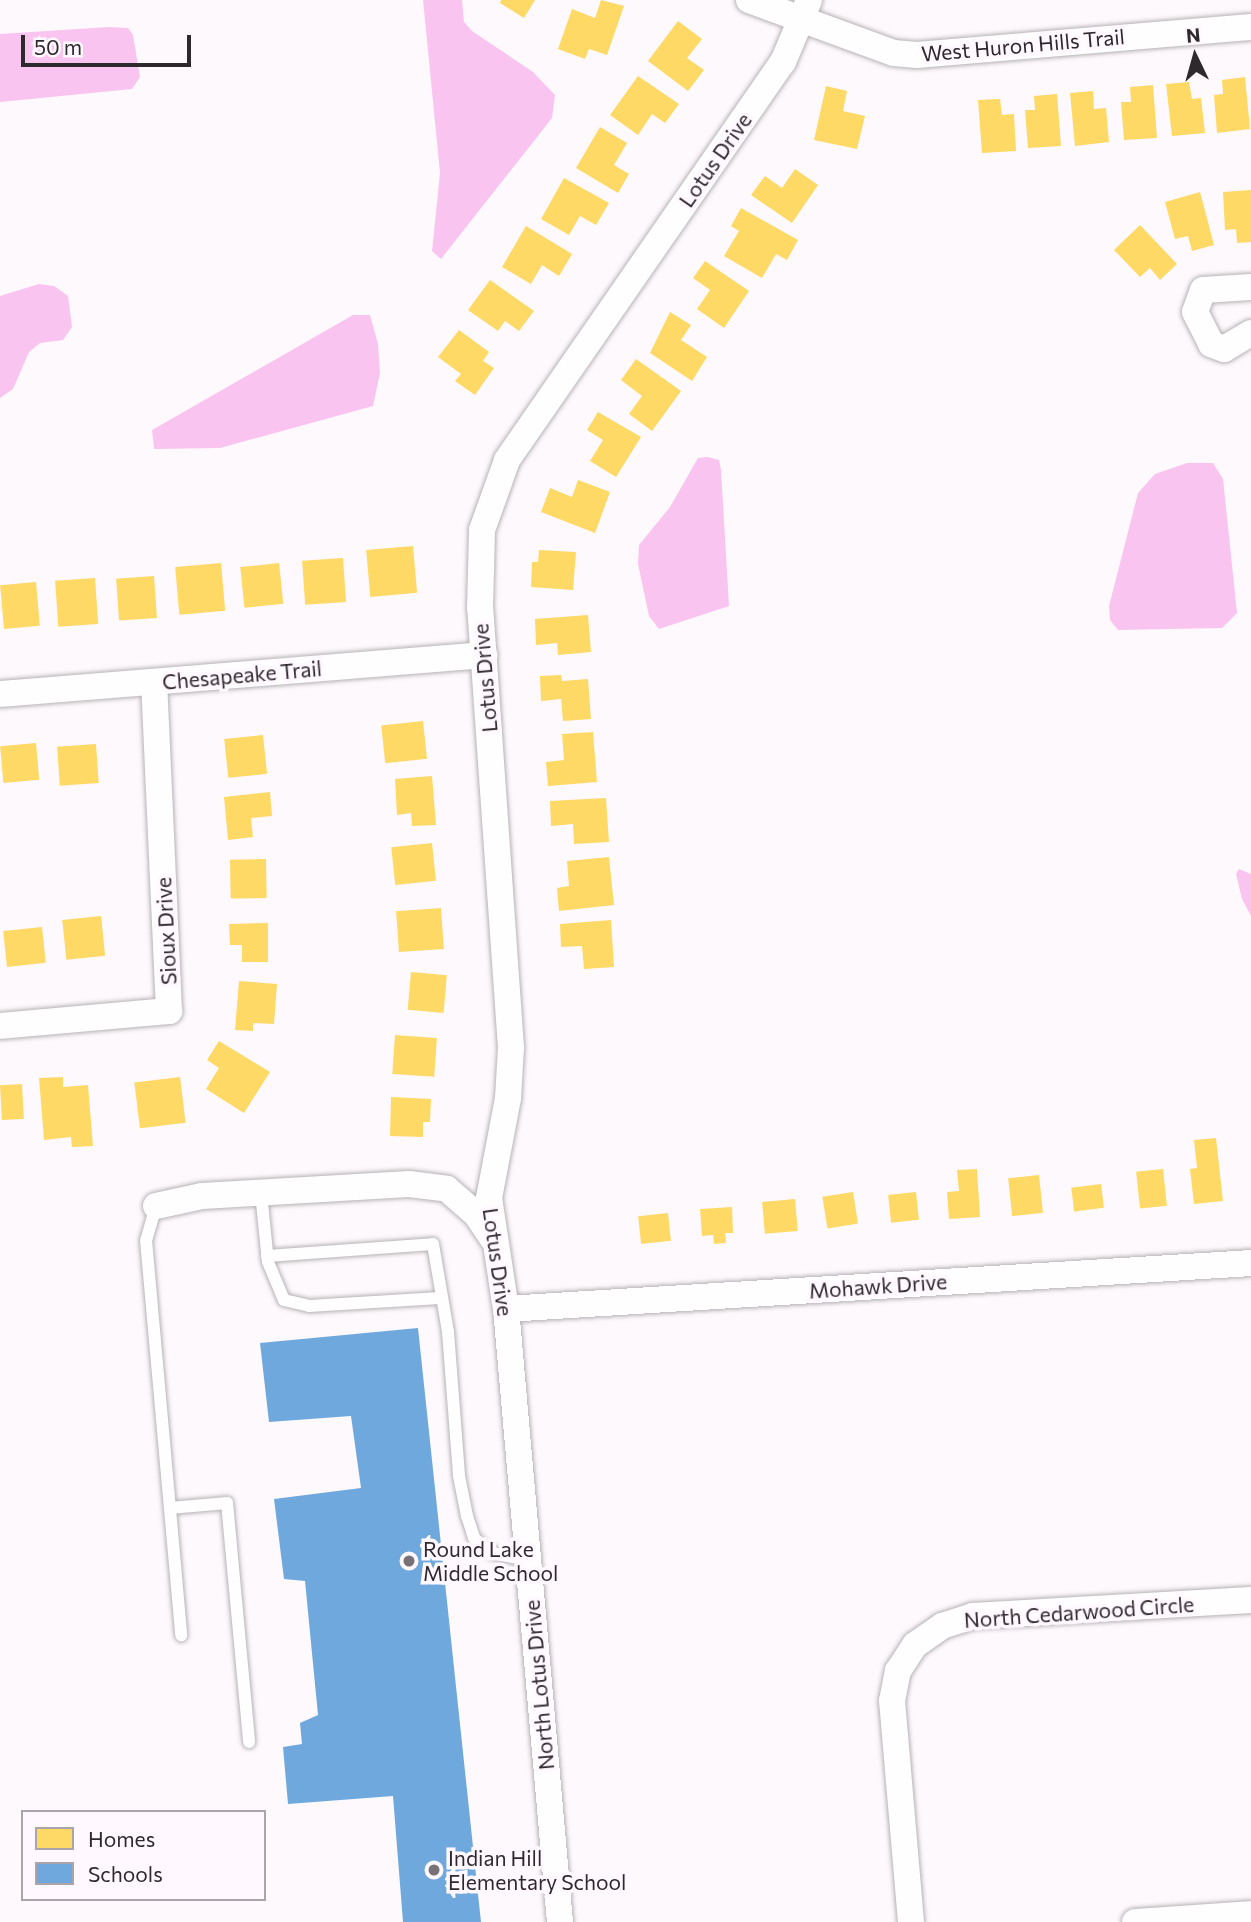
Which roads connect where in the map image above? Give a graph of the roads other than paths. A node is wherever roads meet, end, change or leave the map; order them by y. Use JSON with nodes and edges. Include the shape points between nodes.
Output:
{"nodes":[{"id":1,"x":748,"y":0,"type":"edge"},
{"id":2,"x":805,"y":10,"type":"edge"},
{"id":3,"x":1251,"y":27,"type":"edge"},
{"id":4,"x":1240,"y":286,"type":"edge"},
{"id":5,"x":1251,"y":333,"type":"edge"},
{"id":6,"x":484,"y":655,"type":"junction"},
{"id":7,"x":155,"y":682,"type":"junction"},
{"id":8,"x":0,"y":694,"type":"edge"},
{"id":9,"x":0,"y":1026,"type":"edge"},
{"id":10,"x":261,"y":1193,"type":"junction"},
{"id":11,"x":156,"y":1206,"type":"joint"},
{"id":12,"x":494,"y":1241,"type":"junction"},
{"id":13,"x":268,"y":1256,"type":"junction"},
{"id":14,"x":1251,"y":1263,"type":"edge"},
{"id":15,"x":440,"y":1298,"type":"junction"},
{"id":16,"x":506,"y":1309,"type":"junction"},
{"id":17,"x":518,"y":1448,"type":"joint"},
{"id":18,"x":170,"y":1508,"type":"junction"},
{"id":19,"x":528,"y":1560,"type":"junction"},
{"id":20,"x":1251,"y":1600,"type":"edge"},
{"id":21,"x":181,"y":1635,"type":"dead end"},
{"id":22,"x":249,"y":1742,"type":"dead end"},
{"id":23,"x":1251,"y":1914,"type":"edge"},
{"id":24,"x":560,"y":1922,"type":"edge"},
{"id":25,"x":911,"y":1922,"type":"edge"},
{"id":26,"x":1135,"y":1922,"type":"edge"}],
"edges":[{"from":1,"to":2,"type":"street","name":"West Huron Hills Trail"},
{"from":2,"to":3,"type":"street","name":"West Huron Hills Trail","via":[[894,53],[917,55]]},
{"from":2,"to":6,"type":"street","name":"Lotus Drive","via":[[783,62],[507,460],[481,541]]},
{"from":4,"to":5,"type":"street","via":[[1203,290],[1195,312],[1205,336],[1224,349]]},
{"from":6,"to":7,"type":"street","name":"Chesapeake Trail"},
{"from":6,"to":12,"type":"street","name":"Lotus Drive","via":[[511,1048],[508,1098],[489,1198]]},
{"from":7,"to":8,"type":"street","name":"Chesapeake Trail"},
{"from":7,"to":9,"type":"street","name":"Sioux Drive","via":[[170,1011]]},
{"from":10,"to":11,"type":"street","via":[[202,1196]]},
{"from":10,"to":12,"type":"street","via":[[409,1184],[447,1189],[476,1214]]},
{"from":10,"to":13,"type":"lane"},
{"from":11,"to":18,"type":"lane","via":[[146,1240]]},
{"from":12,"to":16,"type":"street","name":"Lotus Drive"},
{"from":13,"to":15,"type":"lane","via":[[284,1300],[309,1306]]},
{"from":13,"to":15,"type":"lane","via":[[433,1244]]},
{"from":14,"to":16,"type":"street","name":"Mohawk Drive"},
{"from":15,"to":19,"type":"lane","via":[[448,1332],[459,1476],[474,1538],[492,1553]]},
{"from":16,"to":17,"type":"street","name":"Lotus Drive"},
{"from":17,"to":19,"type":"street","name":"North Lotus Drive"},
{"from":18,"to":21,"type":"lane"},
{"from":18,"to":22,"type":"lane","via":[[227,1503]]},
{"from":19,"to":24,"type":"street","name":"North Lotus Drive"},
{"from":20,"to":25,"type":"street","name":"North Cedarwood Circle","via":[[972,1616],[942,1626],[915,1645],[898,1671],[892,1701]]},
{"from":23,"to":26,"type":"street"}]}
